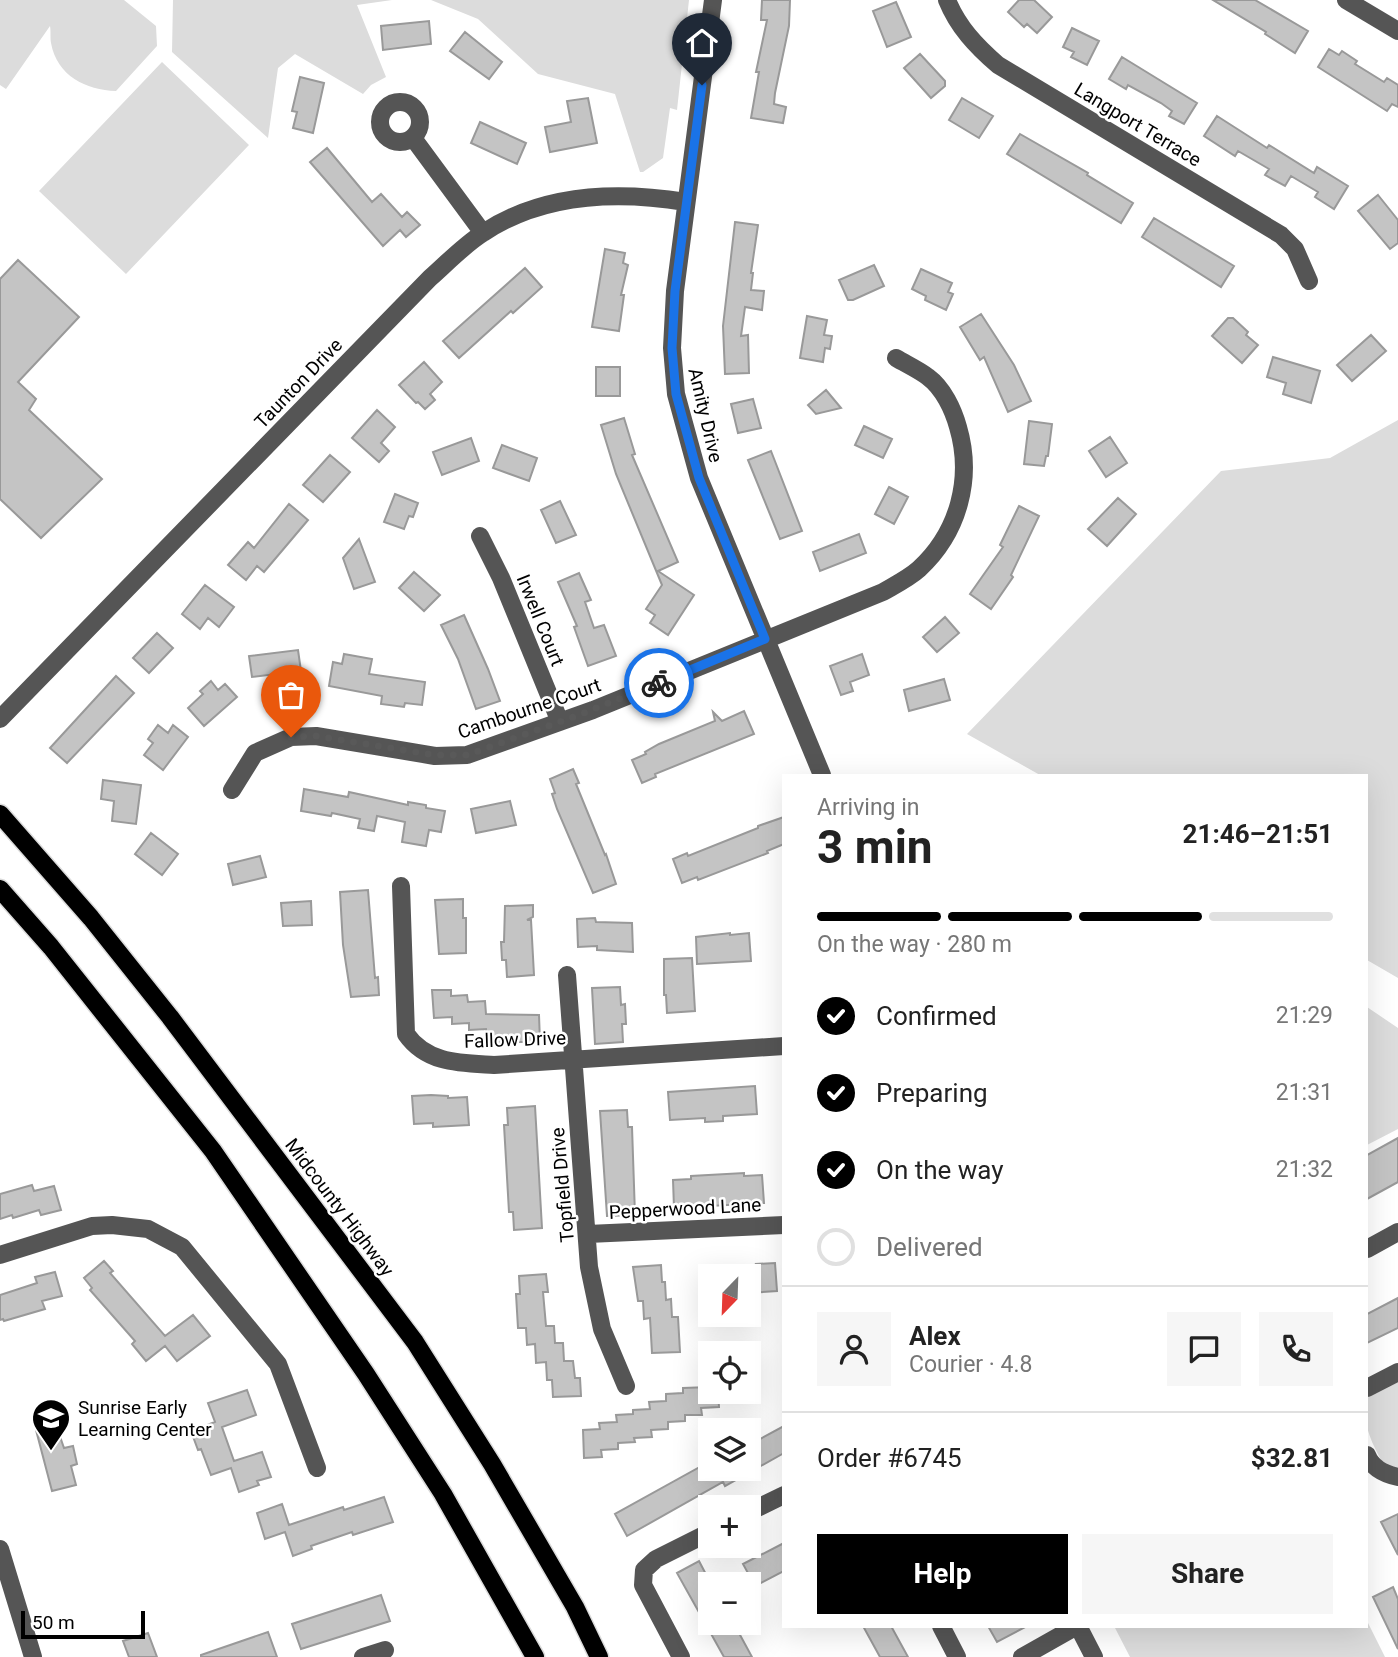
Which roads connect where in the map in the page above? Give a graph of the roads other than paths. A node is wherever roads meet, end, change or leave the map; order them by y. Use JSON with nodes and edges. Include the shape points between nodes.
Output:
{"nodes":[{"id":1,"x":713,"y":0,"type":"edge"},
{"id":2,"x":947,"y":0,"type":"edge"},
{"id":3,"x":1346,"y":0,"type":"edge"},
{"id":4,"x":1398,"y":31,"type":"edge"},
{"id":5,"x":413,"y":138,"type":"dead end"},
{"id":6,"x":686,"y":202,"type":"junction"},
{"id":7,"x":483,"y":233,"type":"junction"},
{"id":8,"x":1309,"y":281,"type":"dead end"},
{"id":9,"x":896,"y":359,"type":"dead end"},
{"id":10,"x":480,"y":536,"type":"dead end"},
{"id":11,"x":765,"y":639,"type":"junction"},
{"id":12,"x":0,"y":719,"type":"edge"},
{"id":13,"x":560,"y":722,"type":"junction"},
{"id":14,"x":822,"y":774,"type":"edge"},
{"id":15,"x":232,"y":790,"type":"dead end"},
{"id":16,"x":0,"y":814,"type":"edge"},
{"id":17,"x":401,"y":886,"type":"dead end"},
{"id":18,"x":0,"y":889,"type":"edge"},
{"id":19,"x":567,"y":975,"type":"dead end"},
{"id":20,"x":782,"y":1046,"type":"edge"},
{"id":21,"x":572,"y":1059,"type":"junction"},
{"id":22,"x":782,"y":1225,"type":"edge"},
{"id":23,"x":1398,"y":1232,"type":"edge"},
{"id":24,"x":588,"y":1234,"type":"junction"},
{"id":25,"x":1368,"y":1248,"type":"edge"},
{"id":26,"x":0,"y":1255,"type":"edge"},
{"id":27,"x":1398,"y":1372,"type":"edge"},
{"id":28,"x":626,"y":1386,"type":"dead end"},
{"id":29,"x":1368,"y":1387,"type":"edge"},
{"id":30,"x":1368,"y":1458,"type":"edge"},
{"id":31,"x":317,"y":1468,"type":"dead end"},
{"id":32,"x":1398,"y":1477,"type":"edge"},
{"id":33,"x":782,"y":1495,"type":"edge"},
{"id":34,"x":761,"y":1506,"type":"edge"},
{"id":35,"x":698,"y":1538,"type":"edge"},
{"id":36,"x":0,"y":1549,"type":"edge"},
{"id":37,"x":942,"y":1628,"type":"edge"},
{"id":38,"x":1073,"y":1628,"type":"edge"},
{"id":39,"x":1078,"y":1628,"type":"edge"},
{"id":40,"x":385,"y":1650,"type":"dead end"},
{"id":41,"x":33,"y":1657,"type":"edge"},
{"id":42,"x":363,"y":1657,"type":"edge"},
{"id":43,"x":535,"y":1657,"type":"edge"},
{"id":44,"x":599,"y":1657,"type":"edge"},
{"id":45,"x":681,"y":1657,"type":"edge"},
{"id":46,"x":957,"y":1657,"type":"edge"},
{"id":47,"x":1022,"y":1657,"type":"edge"},
{"id":48,"x":1094,"y":1657,"type":"edge"}],
"edges":[{"from":1,"to":6,"type":"street","name":"Amity Drive"},
{"from":2,"to":8,"type":"street","name":"Langport Terrace","via":[[976,47],[998,65],[1281,235],[1295,249]]},
{"from":3,"to":4,"type":"street"},
{"from":5,"to":7,"type":"street"},
{"from":6,"to":7,"type":"street","name":"Taunton Drive","via":[[648,196],[584,197],[527,210]]},
{"from":6,"to":11,"type":"street","name":"Amity Drive","via":[[675,291],[676,394],[699,478]]},
{"from":7,"to":12,"type":"street","name":"Taunton Drive","via":[[430,278]]},
{"from":9,"to":11,"type":"street","name":"Cambourne Court","via":[[930,377],[956,417],[965,450],[956,518],[918,570],[883,592]]},
{"from":10,"to":13,"type":"street","name":"Irwell Court"},
{"from":11,"to":13,"type":"street","name":"Cambourne Court"},
{"from":11,"to":14,"type":"street","name":"Amity Drive"},
{"from":13,"to":15,"type":"street","name":"Cambourne Court","via":[[467,755],[435,755],[316,736],[291,737],[256,753]]},
{"from":16,"to":44,"type":"main road","name":"Midcounty Highway","via":[[115,947],[415,1342],[492,1464]]},
{"from":17,"to":21,"type":"street","name":"Fallow Drive","via":[[406,1034],[414,1045],[433,1058],[459,1063]]},
{"from":18,"to":43,"type":"main road","via":[[221,1162],[436,1483]]},
{"from":19,"to":21,"type":"street","name":"Topfield Drive"},
{"from":20,"to":21,"type":"street","name":"Fallow Drive"},
{"from":21,"to":24,"type":"street","name":"Topfield Drive"},
{"from":22,"to":24,"type":"street","name":"Pepperwood Lane"},
{"from":23,"to":25,"type":"street"},
{"from":24,"to":28,"type":"street","name":"Topfield Drive","via":[[589,1267],[602,1329]]},
{"from":26,"to":31,"type":"street","via":[[92,1226],[112,1225],[148,1229],[181,1247],[278,1364]]},
{"from":27,"to":29,"type":"street"},
{"from":30,"to":32,"type":"street","via":[[1379,1470]]},
{"from":33,"to":34,"type":"street"},
{"from":35,"to":45,"type":"street","via":[[644,1570],[643,1585]]},
{"from":36,"to":41,"type":"street"},
{"from":37,"to":46,"type":"street"},
{"from":38,"to":47,"type":"street"},
{"from":39,"to":48,"type":"street"},
{"from":40,"to":42,"type":"street"}]}
